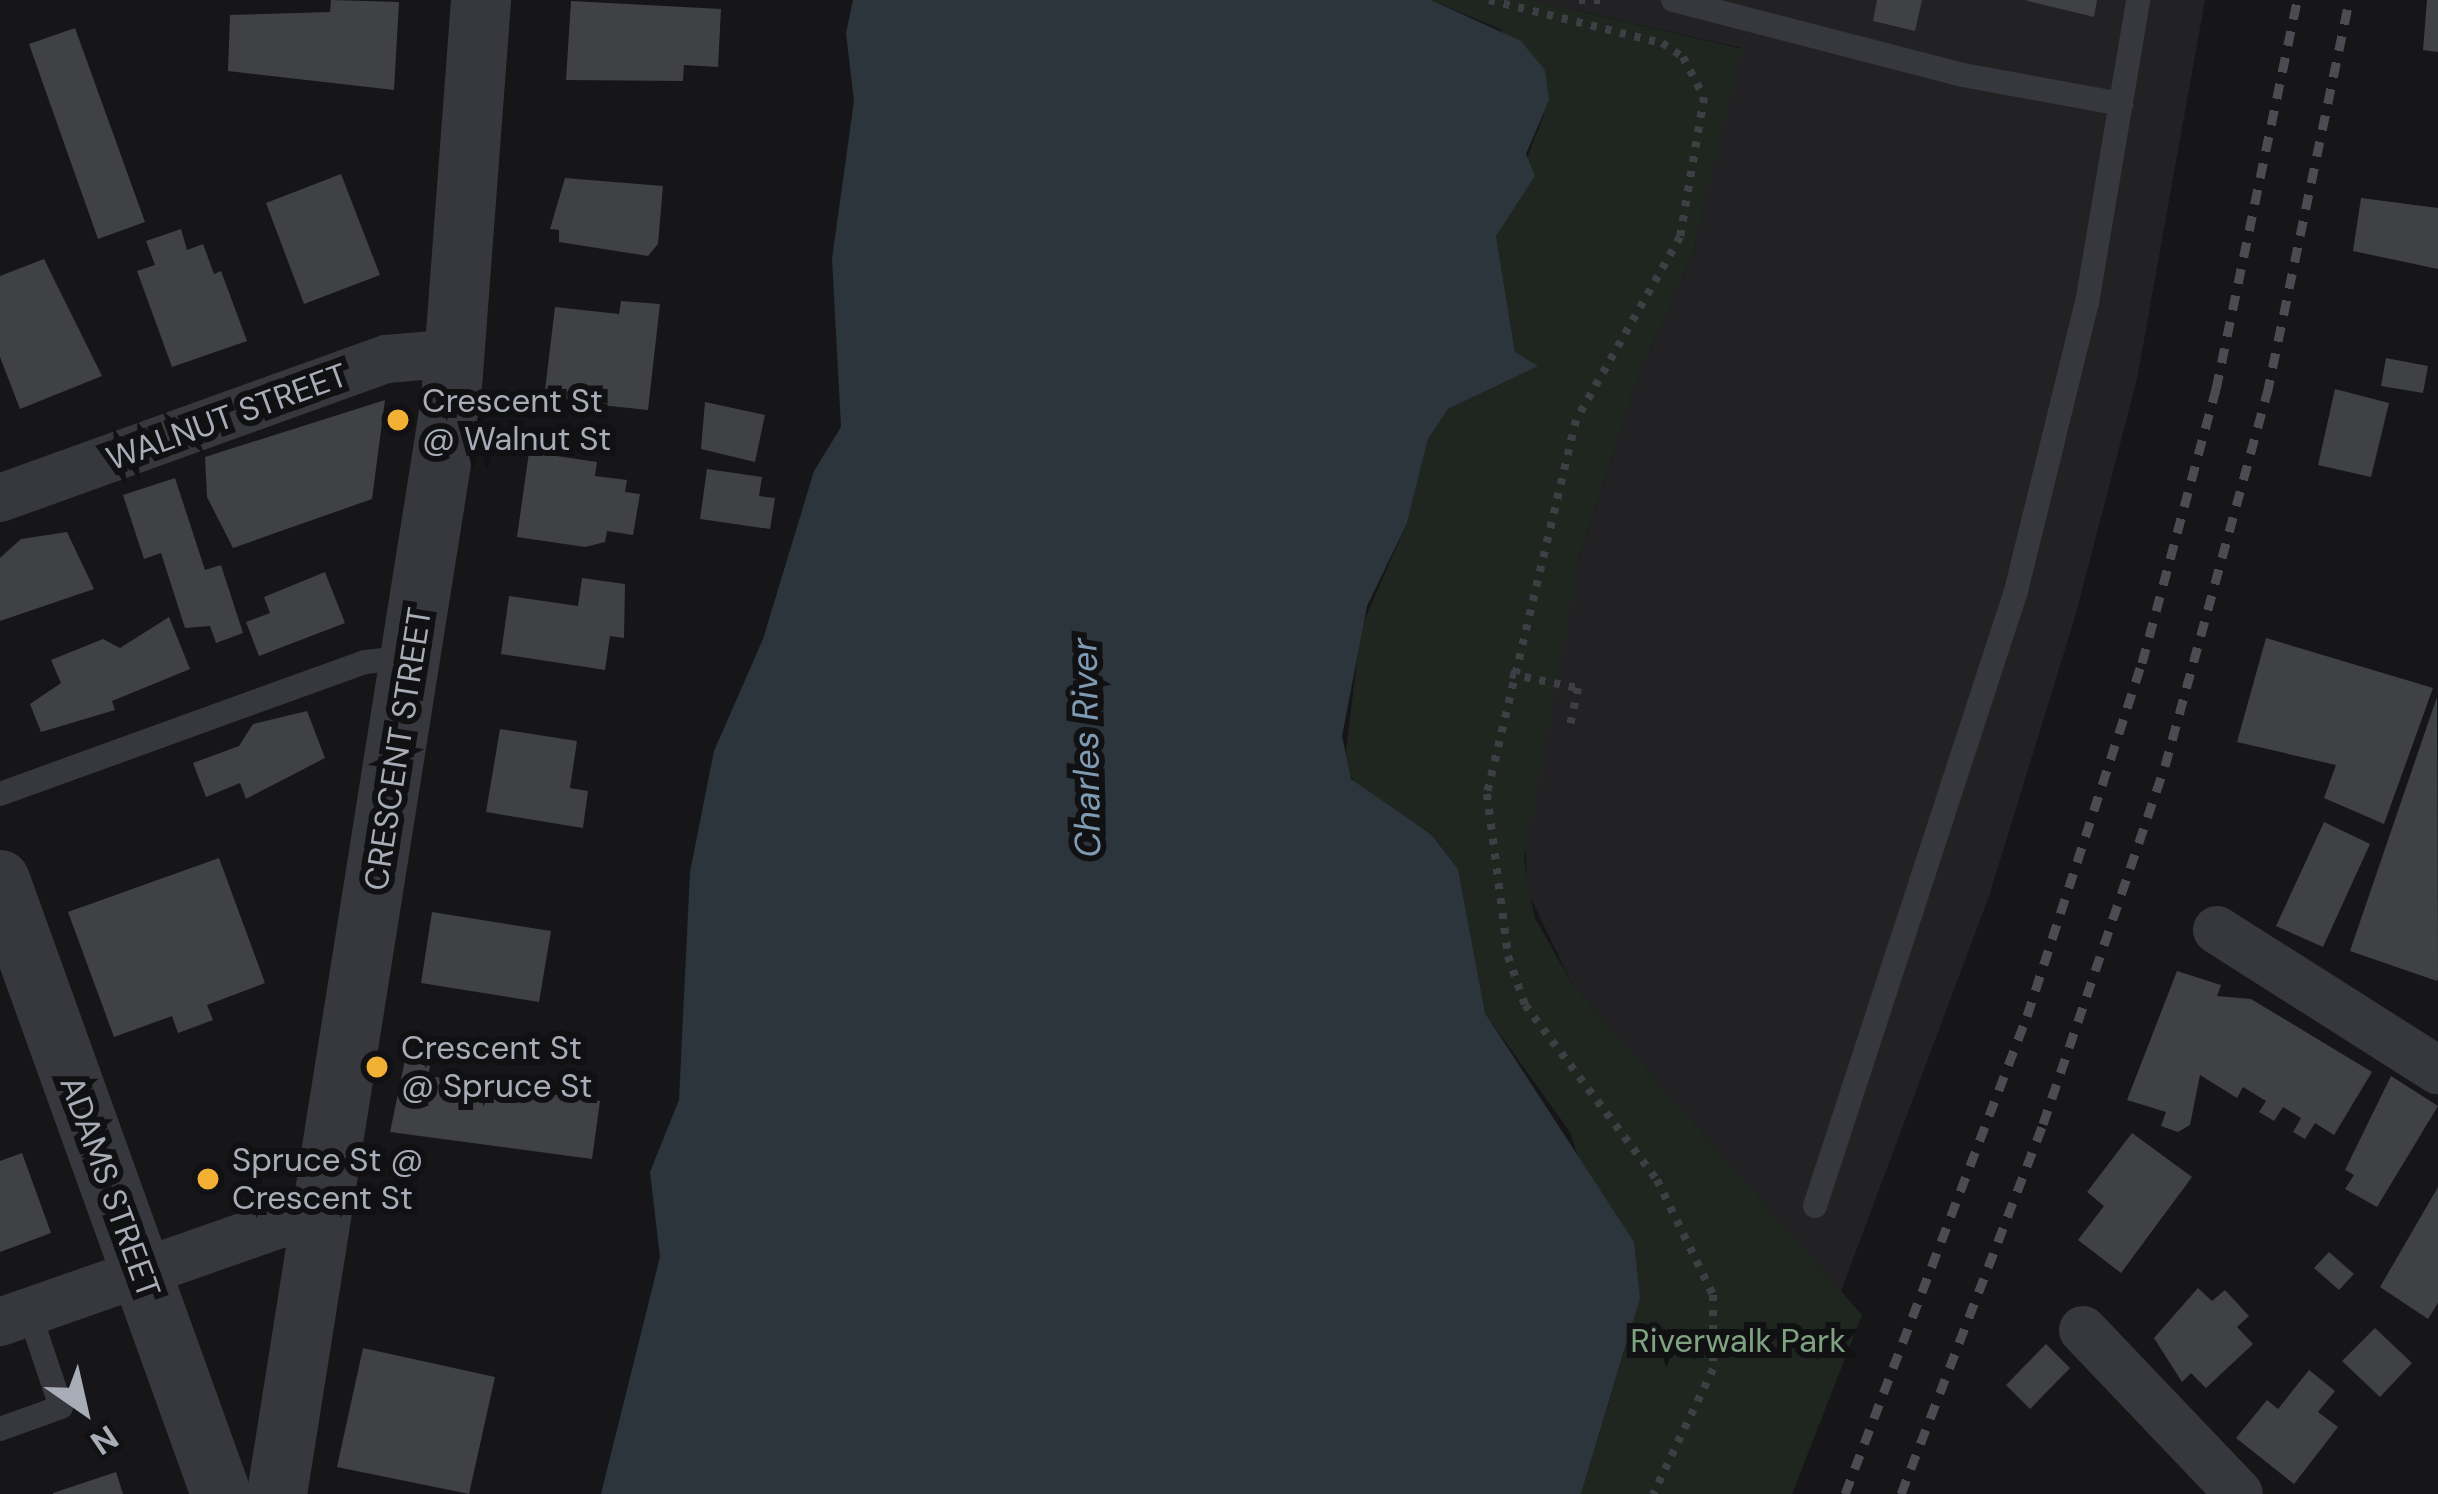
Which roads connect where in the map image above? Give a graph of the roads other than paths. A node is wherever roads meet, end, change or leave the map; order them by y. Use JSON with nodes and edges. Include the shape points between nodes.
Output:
{"nodes":[{"id":1,"x":481,"y":0,"type":"edge"},
{"id":2,"x":1673,"y":0,"type":"edge"},
{"id":3,"x":2138,"y":0,"type":"edge"},
{"id":4,"x":2121,"y":104,"type":"junction"},
{"id":5,"x":457,"y":353,"type":"junction"},
{"id":6,"x":0,"y":498,"type":"edge"},
{"id":7,"x":412,"y":657,"type":"junction"},
{"id":8,"x":0,"y":794,"type":"edge"},
{"id":9,"x":0,"y":880,"type":"edge"},
{"id":10,"x":2217,"y":930,"type":"dead end"},
{"id":11,"x":2438,"y":1070,"type":"edge"},
{"id":12,"x":1815,"y":1206,"type":"dead end"},
{"id":13,"x":329,"y":1208,"type":"junction"},
{"id":14,"x":141,"y":1274,"type":"junction"},
{"id":15,"x":15,"y":1317,"type":"edge"},
{"id":16,"x":2083,"y":1330,"type":"dead end"},
{"id":17,"x":0,"y":1430,"type":"edge"},
{"id":18,"x":220,"y":1494,"type":"edge"},
{"id":19,"x":277,"y":1494,"type":"edge"},
{"id":20,"x":2239,"y":1494,"type":"edge"}],
"edges":[{"from":1,"to":5,"type":"street","name":"CRESCENT STREET"},
{"from":2,"to":4,"type":"lane","via":[[1963,75]]},
{"from":3,"to":4,"type":"lane"},
{"from":4,"to":12,"type":"lane","via":[[2087,303],[2016,591]]},
{"from":5,"to":6,"type":"street","name":"WALNUT STREET","via":[[387,359]]},
{"from":5,"to":7,"type":"street","name":"CRESCENT STREET"},
{"from":7,"to":8,"type":"lane","via":[[365,662]]},
{"from":7,"to":13,"type":"street","name":"CRESCENT STREET"},
{"from":9,"to":14,"type":"street","name":"ADAMS STREET"},
{"from":10,"to":11,"type":"street"},
{"from":13,"to":14,"type":"street"},
{"from":13,"to":19,"type":"street","name":"CRESCENT STREET"},
{"from":14,"to":15,"type":"street"},
{"from":14,"to":18,"type":"street","name":"ADAMS STREET"},
{"from":15,"to":17,"type":"lane","via":[[61,1407]]},
{"from":16,"to":20,"type":"street"}]}
